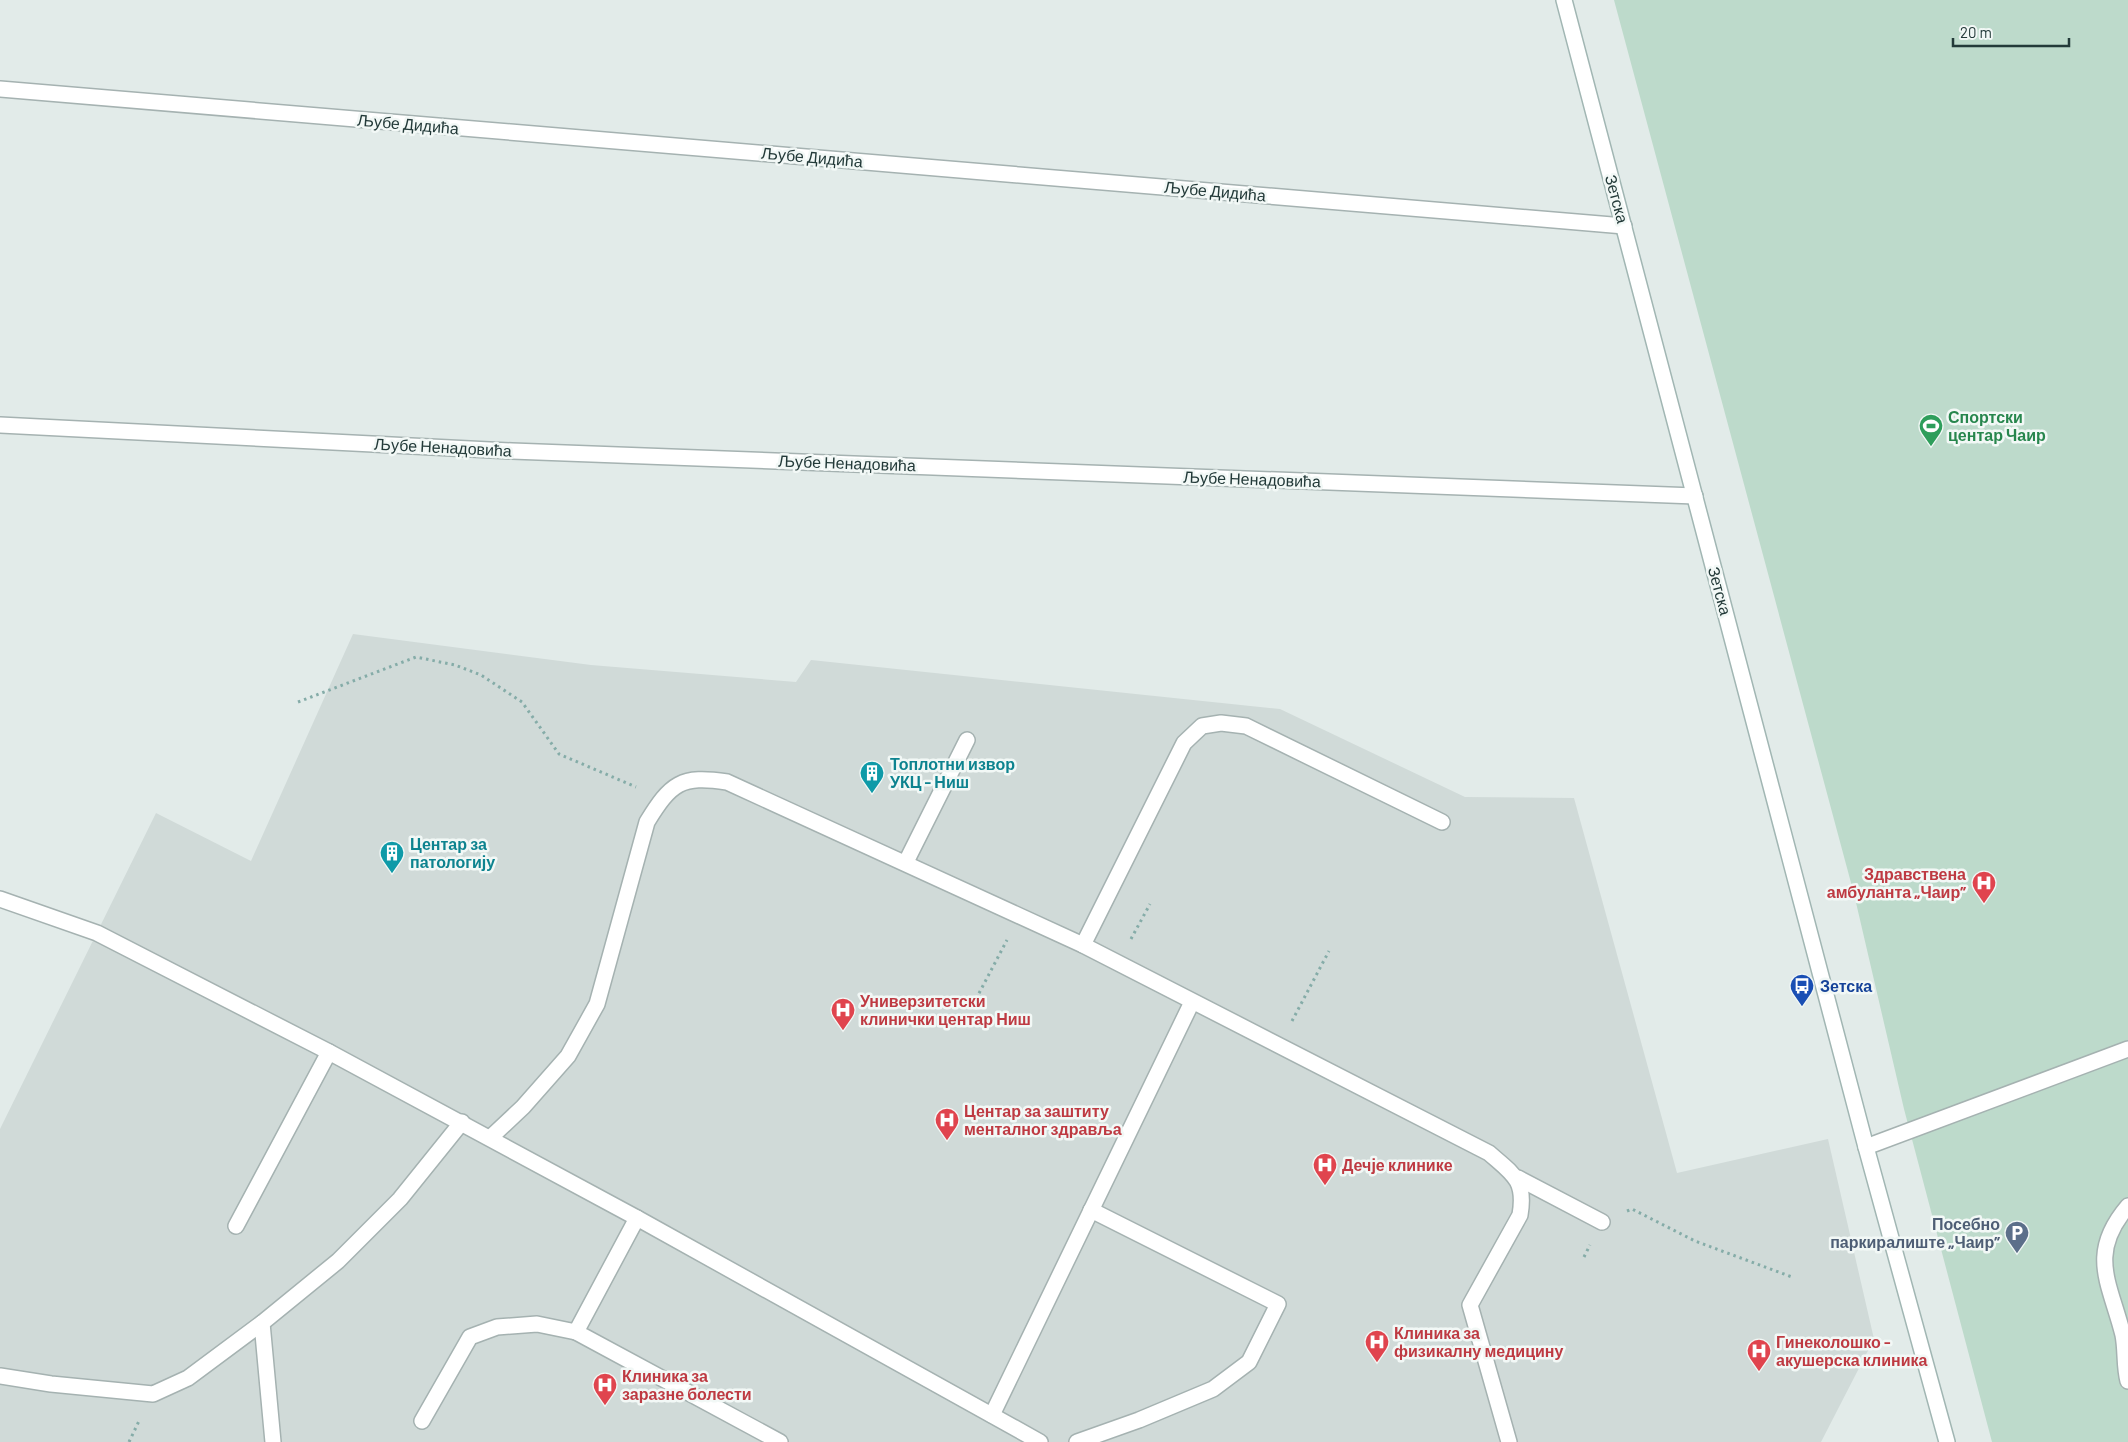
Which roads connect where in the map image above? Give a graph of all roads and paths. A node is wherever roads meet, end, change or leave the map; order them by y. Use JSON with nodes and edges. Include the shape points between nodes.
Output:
{"nodes":[{"id":1,"x":1564,"y":0,"type":"edge"},
{"id":2,"x":0,"y":89,"type":"edge"},
{"id":3,"x":1624,"y":226,"type":"junction"},
{"id":4,"x":0,"y":425,"type":"edge"},
{"id":5,"x":1695,"y":496,"type":"junction"},
{"id":6,"x":298,"y":702,"type":"dead end"},
{"id":7,"x":967,"y":740,"type":"dead end"},
{"id":8,"x":662,"y":798,"type":"junction"},
{"id":9,"x":1442,"y":822,"type":"dead end"},
{"id":10,"x":906,"y":862,"type":"junction"},
{"id":11,"x":0,"y":899,"type":"edge"},
{"id":12,"x":1150,"y":904,"type":"dead end"},
{"id":13,"x":1020,"y":916,"type":"junction"},
{"id":14,"x":1083,"y":945,"type":"junction"},
{"id":15,"x":1329,"y":951,"type":"dead end"},
{"id":16,"x":1118,"y":964,"type":"junction"},
{"id":17,"x":976,"y":999,"type":"dead end"},
{"id":18,"x":1192,"y":1002,"type":"junction"},
{"id":19,"x":1278,"y":1046,"type":"junction"},
{"id":20,"x":2128,"y":1050,"type":"edge"},
{"id":21,"x":329,"y":1052,"type":"junction"},
{"id":22,"x":462,"y":1122,"type":"junction"},
{"id":23,"x":490,"y":1138,"type":"junction"},
{"id":24,"x":1866,"y":1147,"type":"junction"},
{"id":25,"x":1518,"y":1178,"type":"junction"},
{"id":26,"x":2128,"y":1206,"type":"edge"},
{"id":27,"x":1632,"y":1209,"type":"dead end"},
{"id":28,"x":1091,"y":1210,"type":"junction"},
{"id":29,"x":637,"y":1218,"type":"junction"},
{"id":30,"x":1602,"y":1222,"type":"dead end"},
{"id":31,"x":236,"y":1226,"type":"dead end"},
{"id":32,"x":1792,"y":1277,"type":"dead end"},
{"id":33,"x":262,"y":1323,"type":"junction"},
{"id":34,"x":576,"y":1332,"type":"junction"},
{"id":35,"x":2126,"y":1342,"type":"edge"},
{"id":36,"x":0,"y":1376,"type":"edge"},
{"id":37,"x":2128,"y":1381,"type":"edge"},
{"id":38,"x":992,"y":1414,"type":"junction"},
{"id":39,"x":422,"y":1421,"type":"dead end"},
{"id":40,"x":273,"y":1442,"type":"edge"},
{"id":41,"x":780,"y":1442,"type":"edge"},
{"id":42,"x":1040,"y":1442,"type":"edge"},
{"id":43,"x":1078,"y":1442,"type":"edge"},
{"id":44,"x":1508,"y":1442,"type":"edge"},
{"id":45,"x":1947,"y":1442,"type":"edge"}],
"edges":[{"from":1,"to":3,"type":"street","name":"Зетска"},
{"from":2,"to":3,"type":"street","name":"Љубе Дидића"},
{"from":3,"to":5,"type":"street","name":"Зетска"},
{"from":4,"to":5,"type":"street","name":"Љубе Ненадовића","via":[[512,451]]},
{"from":5,"to":24,"type":"street","name":"Зетска"},
{"from":6,"to":8,"type":"path","via":[[416,657],[455,665],[482,675],[522,702],[559,754]]},
{"from":7,"to":10,"type":"street"},
{"from":8,"to":10,"type":"street","via":[[678,784],[702,778],[727,782]]},
{"from":8,"to":23,"type":"street","via":[[647,822],[597,1004],[568,1056]]},
{"from":9,"to":14,"type":"street","via":[[1246,726],[1221,723],[1202,726],[1184,743]]},
{"from":10,"to":13,"type":"street"},
{"from":11,"to":21,"type":"street","via":[[97,933]]},
{"from":12,"to":16,"type":"path"},
{"from":13,"to":14,"type":"street"},
{"from":13,"to":17,"type":"path"},
{"from":14,"to":16,"type":"street"},
{"from":15,"to":19,"type":"path"},
{"from":16,"to":18,"type":"street"},
{"from":18,"to":19,"type":"street"},
{"from":18,"to":28,"type":"street"},
{"from":19,"to":25,"type":"street","via":[[1489,1153]]},
{"from":20,"to":24,"type":"street"},
{"from":21,"to":22,"type":"street"},
{"from":21,"to":31,"type":"street"},
{"from":22,"to":23,"type":"street"},
{"from":22,"to":33,"type":"street","via":[[400,1199],[338,1261]]},
{"from":23,"to":29,"type":"street"},
{"from":24,"to":45,"type":"street","name":"Зетска"},
{"from":25,"to":30,"type":"street"},
{"from":25,"to":44,"type":"street","via":[[1523,1199],[1520,1215],[1470,1305]]},
{"from":26,"to":35,"type":"street","via":[[2114,1222],[2105,1247],[2105,1277]]},
{"from":27,"to":32,"type":"path","via":[[1695,1241]]},
{"from":28,"to":38,"type":"street"},
{"from":28,"to":43,"type":"street","via":[[1278,1304],[1249,1362],[1213,1389]]},
{"from":29,"to":34,"type":"street"},
{"from":29,"to":38,"type":"street"},
{"from":33,"to":36,"type":"street","via":[[188,1378],[153,1394]]},
{"from":33,"to":40,"type":"street"},
{"from":34,"to":39,"type":"street","via":[[537,1324],[497,1327],[470,1337]]},
{"from":34,"to":41,"type":"street"},
{"from":35,"to":37,"type":"street"},
{"from":38,"to":42,"type":"street"}]}
